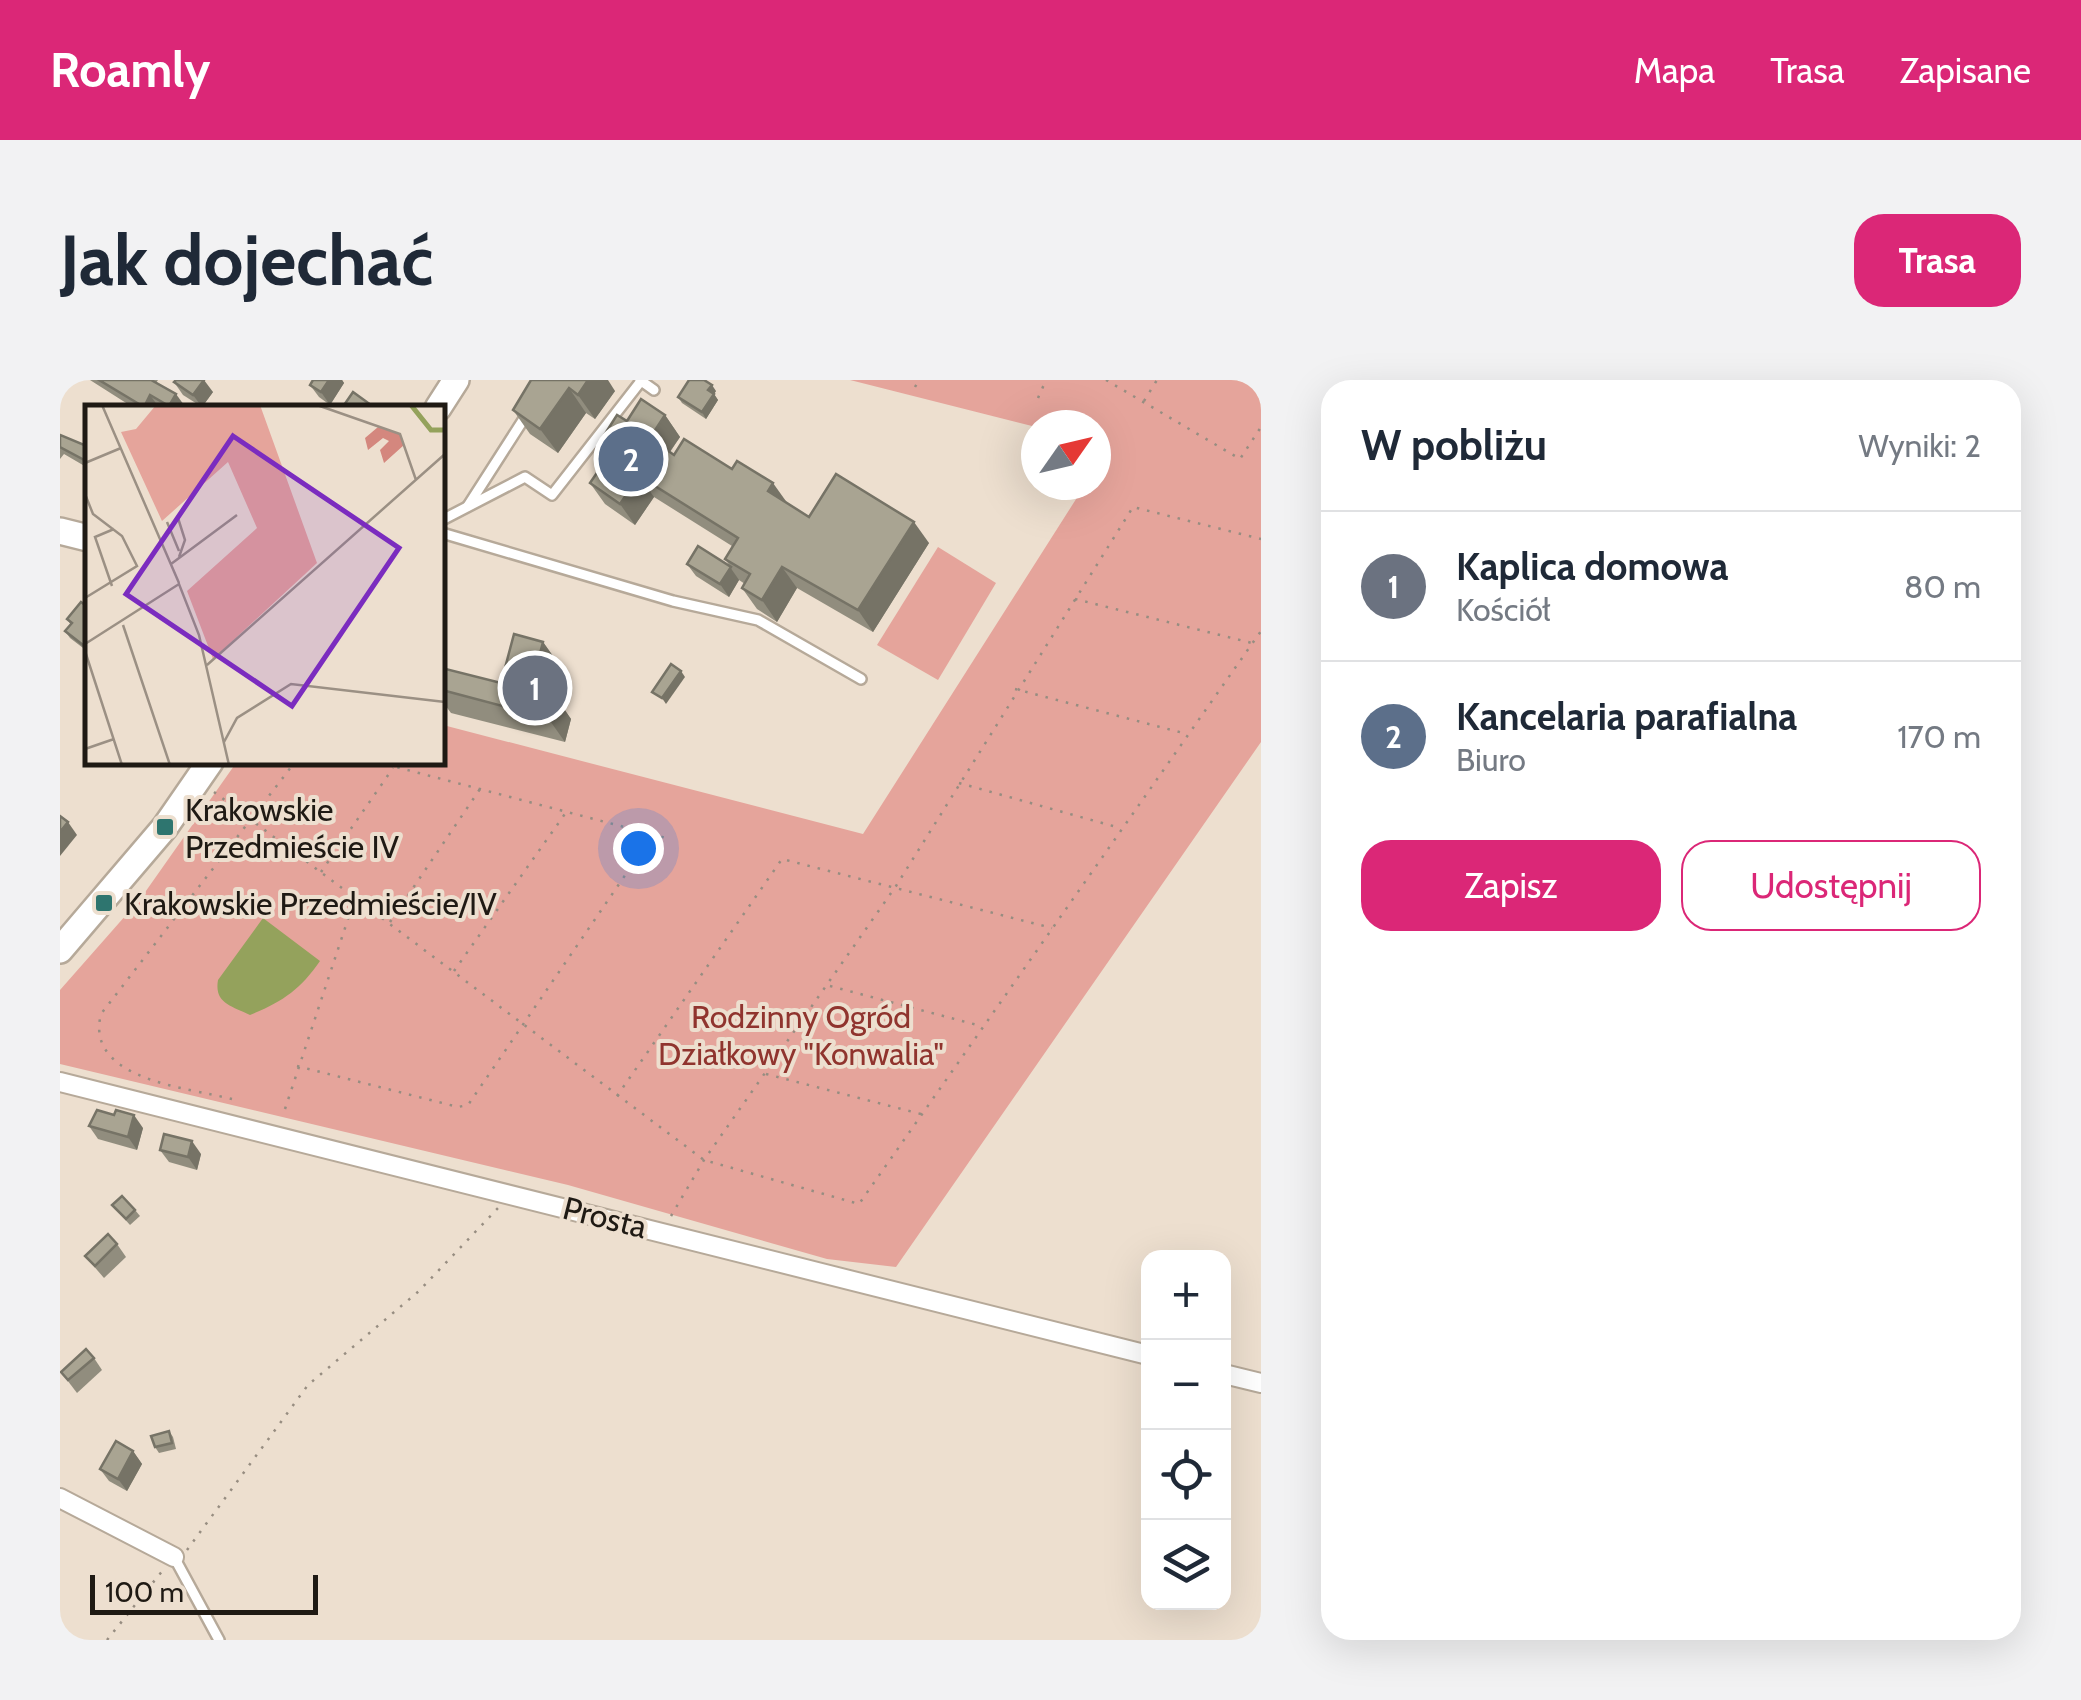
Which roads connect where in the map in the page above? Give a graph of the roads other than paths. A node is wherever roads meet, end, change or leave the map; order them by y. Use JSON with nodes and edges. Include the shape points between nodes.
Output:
{"nodes":[{"id":1,"x":456,"y":380,"type":"edge"},
{"id":2,"x":640,"y":380,"type":"edge"},
{"id":3,"x":654,"y":390,"type":"dead end"},
{"id":4,"x":539,"y":396,"type":"edge"},
{"id":5,"x":440,"y":405,"type":"edge"},
{"id":6,"x":466,"y":508,"type":"junction"},
{"id":7,"x":445,"y":518,"type":"edge"},
{"id":8,"x":60,"y":530,"type":"edge"},
{"id":9,"x":445,"y":534,"type":"edge"},
{"id":10,"x":85,"y":537,"type":"edge"},
{"id":11,"x":861,"y":679,"type":"dead end"},
{"id":12,"x":208,"y":765,"type":"edge"},
{"id":13,"x":60,"y":950,"type":"edge"},
{"id":14,"x":60,"y":1082,"type":"edge"},
{"id":15,"x":1141,"y":1353,"type":"edge"},
{"id":16,"x":1231,"y":1376,"type":"edge"},
{"id":17,"x":1261,"y":1384,"type":"edge"},
{"id":18,"x":60,"y":1498,"type":"edge"},
{"id":19,"x":175,"y":1559,"type":"joint"},
{"id":20,"x":219,"y":1640,"type":"edge"}],
"edges":[{"from":1,"to":5,"type":"main road"},
{"from":2,"to":3,"type":"lane"},
{"from":2,"to":6,"type":"lane","via":[[552,495],[525,477]]},
{"from":4,"to":6,"type":"lane"},
{"from":6,"to":7,"type":"lane"},
{"from":8,"to":10,"type":"main road"},
{"from":9,"to":11,"type":"lane","via":[[758,620]]},
{"from":12,"to":13,"type":"main road","via":[[166,827]]},
{"from":14,"to":15,"type":"street","name":"Prosta"},
{"from":16,"to":17,"type":"street"},
{"from":18,"to":19,"type":"street"},
{"from":19,"to":20,"type":"lane"}]}
